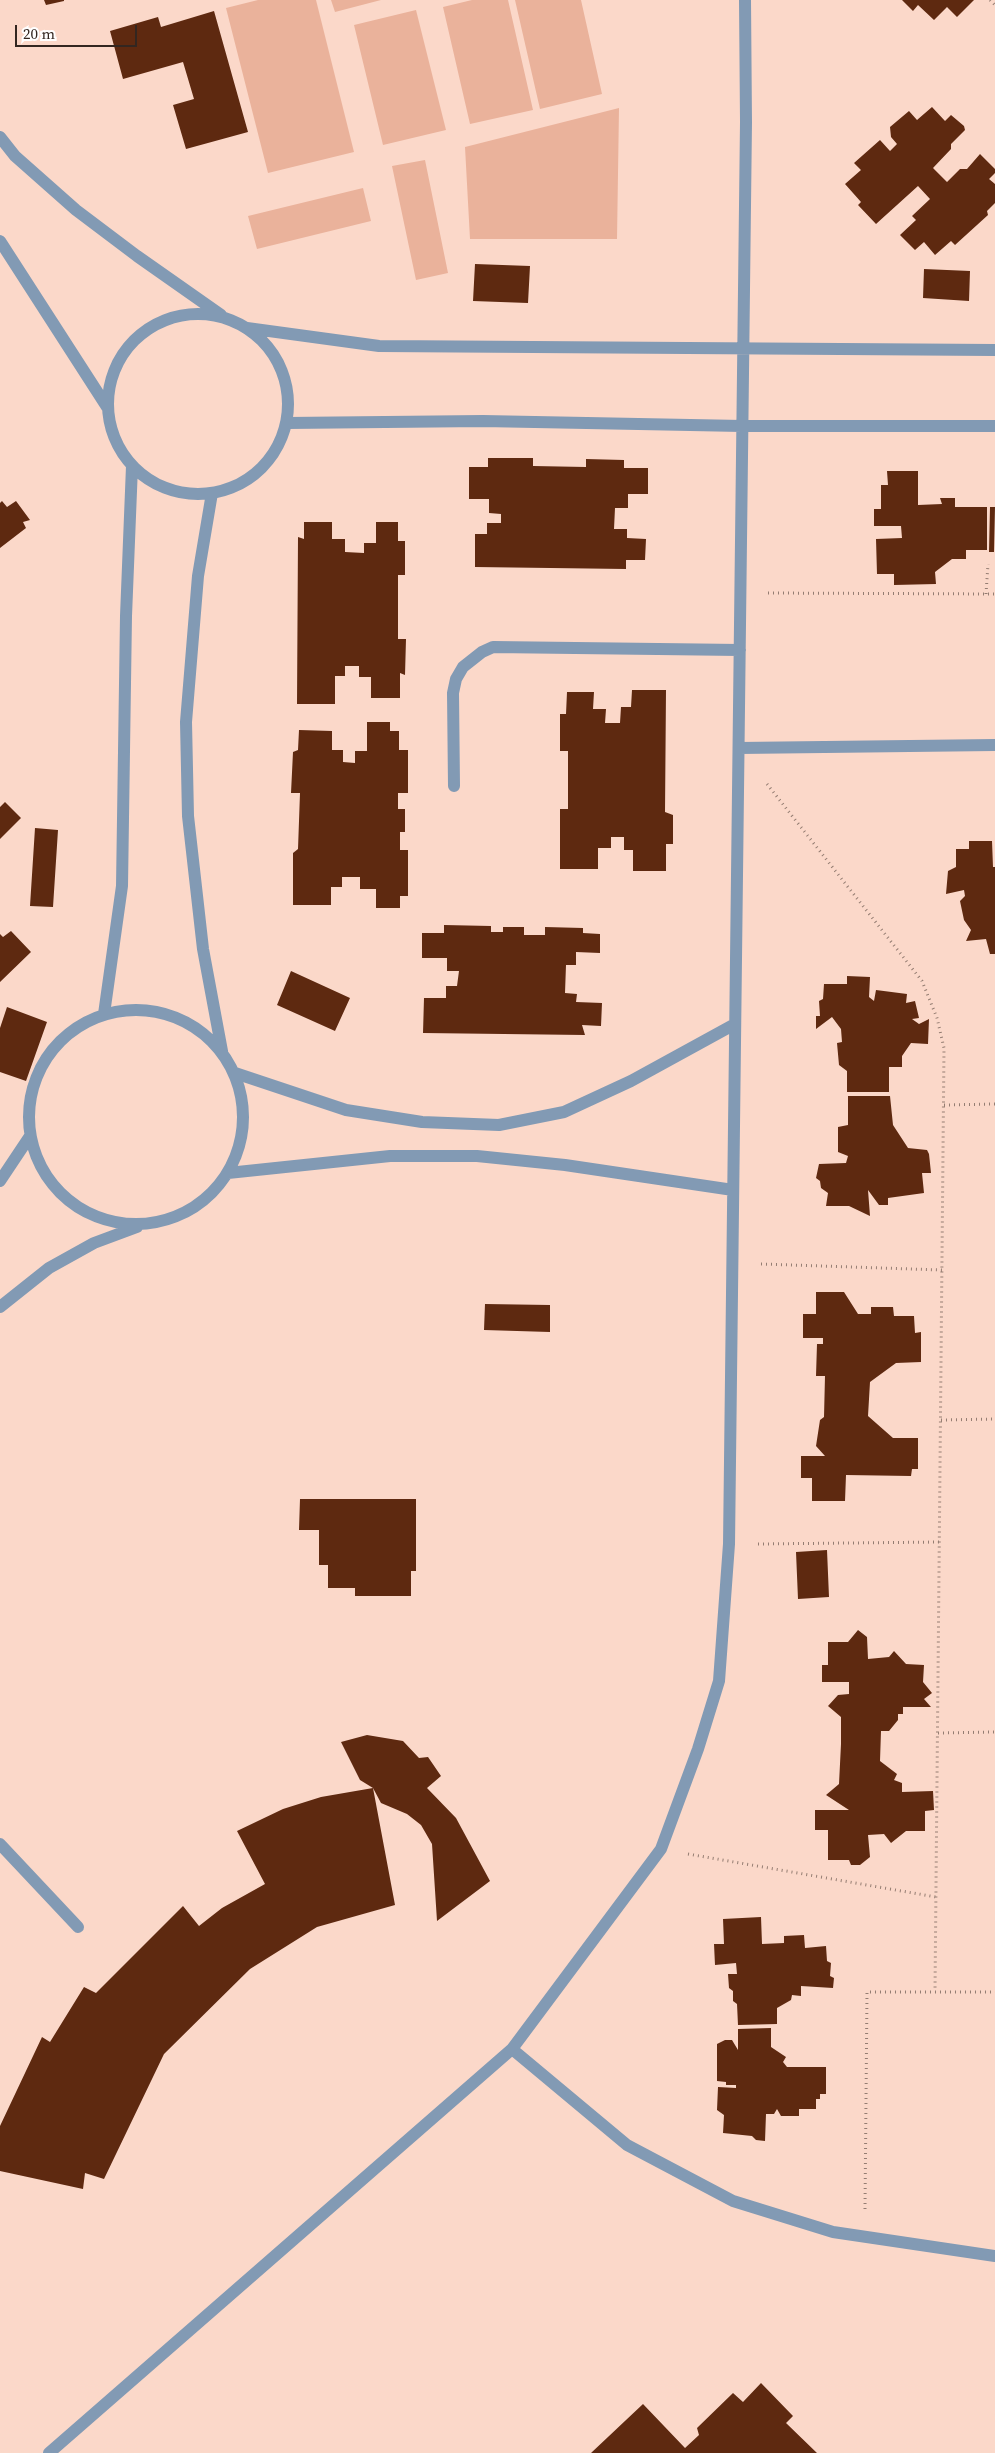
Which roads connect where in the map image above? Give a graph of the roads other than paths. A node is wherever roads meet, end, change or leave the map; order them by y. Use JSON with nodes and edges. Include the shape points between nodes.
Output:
{"nodes":[{"id":1,"x":745,"y":0,"type":"edge"},
{"id":2,"x":0,"y":137,"type":"edge"},
{"id":3,"x":0,"y":241,"type":"edge"},
{"id":4,"x":228,"y":319,"type":"junction"},
{"id":5,"x":247,"y":328,"type":"junction"},
{"id":6,"x":743,"y":348,"type":"junction"},
{"id":7,"x":995,"y":350,"type":"edge"},
{"id":8,"x":107,"y":407,"type":"junction"},
{"id":9,"x":287,"y":423,"type":"junction"},
{"id":10,"x":742,"y":426,"type":"junction"},
{"id":11,"x":995,"y":426,"type":"edge"},
{"id":12,"x":132,"y":466,"type":"junction"},
{"id":13,"x":212,"y":493,"type":"junction"},
{"id":14,"x":740,"y":650,"type":"junction"},
{"id":15,"x":995,"y":745,"type":"edge"},
{"id":16,"x":739,"y":748,"type":"junction"},
{"id":17,"x":454,"y":786,"type":"dead end"},
{"id":18,"x":104,"y":1014,"type":"junction"},
{"id":19,"x":735,"y":1024,"type":"junction"},
{"id":20,"x":222,"y":1051,"type":"junction"},
{"id":21,"x":235,"y":1073,"type":"junction"},
{"id":22,"x":30,"y":1136,"type":"junction"},
{"id":23,"x":228,"y":1174,"type":"junction"},
{"id":24,"x":0,"y":1181,"type":"edge"},
{"id":25,"x":733,"y":1190,"type":"junction"},
{"id":26,"x":142,"y":1224,"type":"junction"},
{"id":27,"x":0,"y":1307,"type":"edge"},
{"id":28,"x":0,"y":1844,"type":"edge"},
{"id":29,"x":78,"y":1927,"type":"dead end"},
{"id":30,"x":512,"y":2049,"type":"junction"},
{"id":31,"x":995,"y":2256,"type":"edge"},
{"id":32,"x":49,"y":2453,"type":"edge"}],
"edges":[{"from":1,"to":6,"type":"street"},
{"from":2,"to":4,"type":"street","via":[[16,156],[76,210]]},
{"from":3,"to":8,"type":"street"},
{"from":4,"to":5,"type":"street"},
{"from":4,"to":8,"type":"street","via":[[206,314],[184,315],[163,320],[144,331],[116,364]]},
{"from":5,"to":6,"type":"street","via":[[379,346]]},
{"from":5,"to":9,"type":"street","via":[[269,348],[286,380]]},
{"from":6,"to":7,"type":"street"},
{"from":6,"to":10,"type":"street"},
{"from":8,"to":12,"type":"street","via":[[116,442]]},
{"from":9,"to":10,"type":"street","via":[[483,421]]},
{"from":9,"to":13,"type":"street","via":[[276,450],[252,477]]},
{"from":10,"to":11,"type":"street"},
{"from":10,"to":14,"type":"street"},
{"from":12,"to":13,"type":"street","via":[[149,480],[169,489],[190,494]]},
{"from":12,"to":18,"type":"street","via":[[122,886]]},
{"from":13,"to":20,"type":"street","via":[[198,576],[186,722],[188,816],[203,949]]},
{"from":14,"to":16,"type":"street"},
{"from":14,"to":17,"type":"street","via":[[494,647],[482,652],[463,667],[453,693]]},
{"from":15,"to":16,"type":"street"},
{"from":16,"to":19,"type":"street"},
{"from":18,"to":20,"type":"street","via":[[130,1010],[156,1012],[181,1019]]},
{"from":18,"to":22,"type":"street","via":[[81,1025],[60,1041],[44,1061],[28,1110]]},
{"from":19,"to":21,"type":"street","via":[[631,1081],[564,1112],[499,1125],[422,1122],[346,1110]]},
{"from":19,"to":25,"type":"street"},
{"from":20,"to":21,"type":"street"},
{"from":21,"to":23,"type":"street","via":[[242,1098],[244,1124],[239,1150]]},
{"from":22,"to":24,"type":"street"},
{"from":22,"to":26,"type":"street","via":[[37,1161],[51,1183],[69,1201],[91,1215],[116,1223]]},
{"from":23,"to":25,"type":"street","via":[[390,1156],[478,1156],[565,1165]]},
{"from":23,"to":26,"type":"street","via":[[191,1210],[168,1220]]},
{"from":25,"to":30,"type":"street","via":[[729,1544],[719,1681],[661,1849]]},
{"from":26,"to":27,"type":"street","via":[[94,1243],[49,1268]]},
{"from":28,"to":29,"type":"street"},
{"from":30,"to":31,"type":"street","via":[[627,2145],[733,2201],[834,2232]]},
{"from":30,"to":32,"type":"street"}]}
